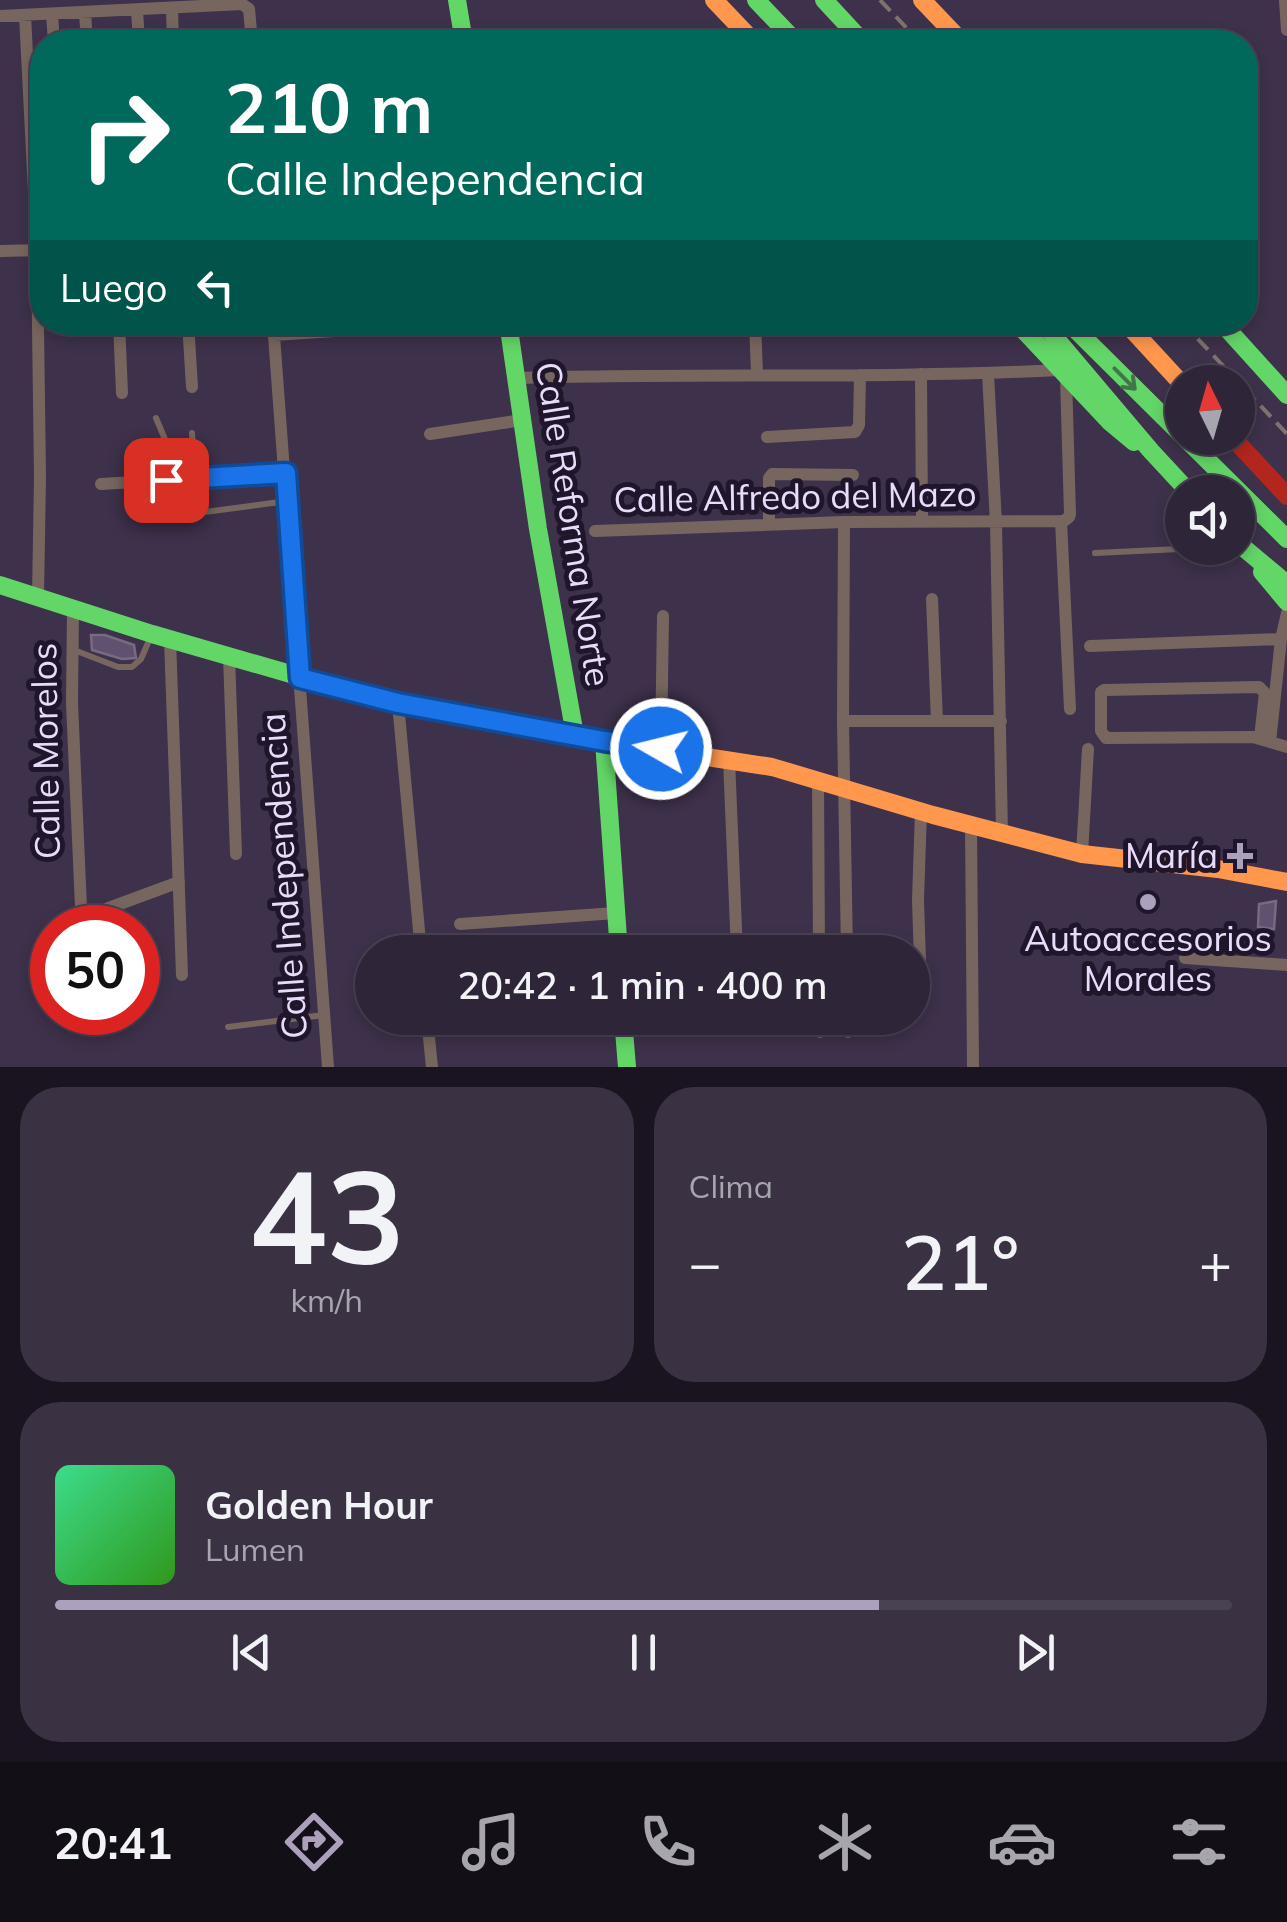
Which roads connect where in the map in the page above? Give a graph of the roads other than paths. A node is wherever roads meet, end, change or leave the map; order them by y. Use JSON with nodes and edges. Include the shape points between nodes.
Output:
{"nodes":[{"id":1,"x":457,"y":0,"type":"edge"},
{"id":2,"x":714,"y":0,"type":"edge"},
{"id":3,"x":756,"y":0,"type":"edge"},
{"id":4,"x":824,"y":0,"type":"edge"},
{"id":5,"x":922,"y":0,"type":"edge"},
{"id":6,"x":1284,"y":0,"type":"edge"},
{"id":7,"x":172,"y":8,"type":"junction"},
{"id":8,"x":137,"y":10,"type":"junction"},
{"id":9,"x":85,"y":13,"type":"junction"},
{"id":10,"x":52,"y":14,"type":"junction"},
{"id":11,"x":0,"y":16,"type":"edge"},
{"id":12,"x":25,"y":16,"type":"junction"},
{"id":13,"x":53,"y":30,"type":"edge"},
{"id":14,"x":86,"y":30,"type":"edge"},
{"id":15,"x":139,"y":30,"type":"edge"},
{"id":16,"x":173,"y":30,"type":"edge"},
{"id":17,"x":250,"y":30,"type":"edge"},
{"id":18,"x":462,"y":30,"type":"edge"},
{"id":19,"x":743,"y":30,"type":"edge"},
{"id":20,"x":785,"y":30,"type":"edge"},
{"id":21,"x":853,"y":30,"type":"edge"},
{"id":22,"x":951,"y":30,"type":"edge"},
{"id":23,"x":1287,"y":30,"type":"edge"},
{"id":24,"x":30,"y":94,"type":"edge"},
{"id":25,"x":30,"y":250,"type":"edge"},
{"id":26,"x":0,"y":251,"type":"edge"},
{"id":27,"x":40,"y":335,"type":"edge"},
{"id":28,"x":120,"y":335,"type":"edge"},
{"id":29,"x":189,"y":335,"type":"edge"},
{"id":30,"x":274,"y":335,"type":"edge"},
{"id":31,"x":510,"y":335,"type":"edge"},
{"id":32,"x":756,"y":335,"type":"edge"},
{"id":33,"x":1028,"y":335,"type":"edge"},
{"id":34,"x":1054,"y":335,"type":"edge"},
{"id":35,"x":1081,"y":335,"type":"edge"},
{"id":36,"x":1137,"y":335,"type":"edge"},
{"id":37,"x":1232,"y":335,"type":"edge"},
{"id":38,"x":1165,"y":366,"type":"edge"},
{"id":39,"x":757,"y":374,"type":"junction"},
{"id":40,"x":921,"y":374,"type":"junction"},
{"id":41,"x":988,"y":374,"type":"junction"},
{"id":42,"x":1063,"y":374,"type":"junction"},
{"id":43,"x":860,"y":375,"type":"junction"},
{"id":44,"x":516,"y":378,"type":"junction"},
{"id":45,"x":192,"y":387,"type":"dead end"},
{"id":46,"x":122,"y":393,"type":"dead end"},
{"id":47,"x":1287,"y":394,"type":"edge"},
{"id":48,"x":1165,"y":417,"type":"edge"},
{"id":49,"x":156,"y":418,"type":"dead end"},
{"id":50,"x":522,"y":420,"type":"junction"},
{"id":51,"x":192,"y":433,"type":"dead end"},
{"id":52,"x":430,"y":434,"type":"dead end"},
{"id":53,"x":767,"y":436,"type":"dead end"},
{"id":54,"x":193,"y":448,"type":"junction"},
{"id":55,"x":1203,"y":455,"type":"edge"},
{"id":56,"x":1248,"y":455,"type":"edge"},
{"id":57,"x":1164,"y":468,"type":"junction"},
{"id":58,"x":286,"y":473,"type":"junction"},
{"id":59,"x":853,"y":475,"type":"dead end"},
{"id":60,"x":1171,"y":475,"type":"edge"},
{"id":61,"x":195,"y":478,"type":"junction"},
{"id":62,"x":101,"y":484,"type":"dead end"},
{"id":63,"x":1287,"y":496,"type":"edge"},
{"id":64,"x":288,"y":501,"type":"junction"},
{"id":65,"x":175,"y":516,"type":"dead end"},
{"id":66,"x":1064,"y":520,"type":"junction"},
{"id":67,"x":844,"y":522,"type":"junction"},
{"id":68,"x":922,"y":522,"type":"junction"},
{"id":69,"x":996,"y":523,"type":"junction"},
{"id":70,"x":769,"y":524,"type":"junction"},
{"id":71,"x":596,"y":531,"type":"dead end"},
{"id":72,"x":1287,"y":539,"type":"edge"},
{"id":73,"x":1165,"y":550,"type":"edge"},
{"id":74,"x":1095,"y":554,"type":"dead end"},
{"id":75,"x":1255,"y":558,"type":"edge"},
{"id":76,"x":1255,"y":564,"type":"edge"},
{"id":77,"x":1287,"y":584,"type":"edge"},
{"id":78,"x":0,"y":585,"type":"edge"},
{"id":79,"x":38,"y":598,"type":"junction"},
{"id":80,"x":932,"y":599,"type":"dead end"},
{"id":81,"x":1287,"y":602,"type":"edge"},
{"id":82,"x":73,"y":609,"type":"junction"},
{"id":83,"x":1287,"y":613,"type":"edge"},
{"id":84,"x":663,"y":616,"type":"dead end"},
{"id":85,"x":161,"y":636,"type":"junction"},
{"id":86,"x":1281,"y":639,"type":"junction"},
{"id":87,"x":1090,"y":646,"type":"dead end"},
{"id":88,"x":73,"y":650,"type":"junction"},
{"id":89,"x":229,"y":656,"type":"junction"},
{"id":90,"x":300,"y":678,"type":"junction"},
{"id":91,"x":398,"y":703,"type":"junction"},
{"id":92,"x":1070,"y":709,"type":"dead end"},
{"id":93,"x":843,"y":721,"type":"junction"},
{"id":94,"x":1002,"y":721,"type":"junction"},
{"id":95,"x":937,"y":722,"type":"junction"},
{"id":96,"x":575,"y":735,"type":"junction"},
{"id":97,"x":1265,"y":740,"type":"junction"},
{"id":98,"x":604,"y":741,"type":"junction"},
{"id":99,"x":1287,"y":746,"type":"edge"},
{"id":100,"x":661,"y":749,"type":"junction"},
{"id":101,"x":1088,"y":749,"type":"dead end"},
{"id":102,"x":730,"y":759,"type":"junction"},
{"id":103,"x":818,"y":780,"type":"junction"},
{"id":104,"x":846,"y":788,"type":"junction"},
{"id":105,"x":921,"y":811,"type":"junction"},
{"id":106,"x":971,"y":825,"type":"junction"},
{"id":107,"x":1002,"y":834,"type":"junction"},
{"id":108,"x":236,"y":854,"type":"dead end"},
{"id":109,"x":1082,"y":854,"type":"junction"},
{"id":110,"x":178,"y":882,"type":"junction"},
{"id":111,"x":1287,"y":882,"type":"edge"},
{"id":112,"x":616,"y":913,"type":"junction"},
{"id":113,"x":460,"y":924,"type":"dead end"},
{"id":114,"x":419,"y":935,"type":"edge"},
{"id":115,"x":618,"y":935,"type":"edge"},
{"id":116,"x":736,"y":935,"type":"edge"},
{"id":117,"x":820,"y":935,"type":"edge"},
{"id":118,"x":848,"y":935,"type":"edge"},
{"id":119,"x":919,"y":935,"type":"edge"},
{"id":120,"x":1185,"y":958,"type":"dead end"},
{"id":121,"x":1287,"y":965,"type":"edge"},
{"id":122,"x":182,"y":975,"type":"dead end"},
{"id":123,"x":324,"y":1015,"type":"junction"},
{"id":124,"x":228,"y":1028,"type":"dead end"},
{"id":125,"x":429,"y":1035,"type":"edge"},
{"id":126,"x":625,"y":1035,"type":"edge"},
{"id":127,"x":328,"y":1067,"type":"edge"},
{"id":128,"x":432,"y":1067,"type":"edge"},
{"id":129,"x":626,"y":1067,"type":"edge"},
{"id":130,"x":973,"y":1067,"type":"edge"}],
"edges":[{"from":1,"to":18,"type":"main road"},
{"from":2,"to":19,"type":"main road"},
{"from":3,"to":20,"type":"main road"},
{"from":4,"to":21,"type":"main road"},
{"from":5,"to":22,"type":"main road"},
{"from":6,"to":23,"type":"street"},
{"from":7,"to":8,"type":"street"},
{"from":7,"to":16,"type":"street"},
{"from":7,"to":17,"type":"street","via":[[247,5]]},
{"from":8,"to":9,"type":"street"},
{"from":8,"to":15,"type":"street"},
{"from":9,"to":10,"type":"street"},
{"from":9,"to":14,"type":"street"},
{"from":10,"to":12,"type":"street"},
{"from":10,"to":13,"type":"street"},
{"from":11,"to":12,"type":"street"},
{"from":12,"to":24,"type":"street"},
{"from":25,"to":26,"type":"street"},
{"from":27,"to":79,"type":"street"},
{"from":28,"to":46,"type":"street"},
{"from":29,"to":45,"type":"street"},
{"from":30,"to":58,"type":"street","name":"Calle Independencia"},
{"from":31,"to":44,"type":"main road","name":"Calle Reforma Norte"},
{"from":32,"to":39,"type":"street"},
{"from":33,"to":42,"type":"main road"},
{"from":34,"to":57,"type":"main road"},
{"from":35,"to":48,"type":"main road","one_way":true},
{"from":36,"to":38,"type":"main road"},
{"from":37,"to":47,"type":"main road"},
{"from":39,"to":43,"type":"street"},
{"from":39,"to":44,"type":"street"},
{"from":40,"to":41,"type":"street"},
{"from":40,"to":43,"type":"street"},
{"from":40,"to":68,"type":"street"},
{"from":41,"to":42,"type":"street"},
{"from":41,"to":69,"type":"street"},
{"from":42,"to":57,"type":"main road"},
{"from":42,"to":66,"type":"street","via":[[1070,514]]},
{"from":43,"to":53,"type":"street","via":[[855,432]]},
{"from":44,"to":50,"type":"main road","name":"Calle Reforma Norte"},
{"from":49,"to":54,"type":"lane","via":[[168,444]]},
{"from":50,"to":52,"type":"street"},
{"from":50,"to":96,"type":"main road","name":"Calle Reforma Norte"},
{"from":51,"to":54,"type":"lane"},
{"from":54,"to":61,"type":"lane"},
{"from":55,"to":72,"type":"main road"},
{"from":56,"to":63,"type":"main road"},
{"from":57,"to":60,"type":"main road"},
{"from":58,"to":61,"type":"street"},
{"from":58,"to":64,"type":"street","name":"Calle Independencia"},
{"from":59,"to":70,"type":"street","via":[[772,474]]},
{"from":61,"to":62,"type":"street"},
{"from":64,"to":65,"type":"lane"},
{"from":64,"to":90,"type":"street","name":"Calle Independencia"},
{"from":66,"to":69,"type":"street","name":"Calle Alfredo del Mazo"},
{"from":66,"to":92,"type":"street"},
{"from":67,"to":68,"type":"street","name":"Calle Alfredo del Mazo"},
{"from":67,"to":70,"type":"street","name":"Calle Alfredo del Mazo"},
{"from":67,"to":93,"type":"street"},
{"from":68,"to":69,"type":"street","name":"Calle Alfredo del Mazo"},
{"from":69,"to":94,"type":"street"},
{"from":70,"to":71,"type":"street","name":"Calle Alfredo del Mazo"},
{"from":73,"to":74,"type":"lane"},
{"from":75,"to":77,"type":"main road"},
{"from":76,"to":81,"type":"main road"},
{"from":78,"to":79,"type":"main road"},
{"from":79,"to":82,"type":"main road"},
{"from":80,"to":95,"type":"street"},
{"from":82,"to":85,"type":"main road"},
{"from":82,"to":88,"type":"street","name":"Calle Morelos"},
{"from":83,"to":86,"type":"street"},
{"from":84,"to":100,"type":"street"},
{"from":85,"to":88,"type":"lane","via":[[132,667]]},
{"from":85,"to":89,"type":"main road"},
{"from":85,"to":110,"type":"street"},
{"from":86,"to":87,"type":"street"},
{"from":86,"to":97,"type":"street"},
{"from":88,"to":110,"type":"street","name":"Calle Morelos","via":[[82,906],[98,912]]},
{"from":89,"to":90,"type":"main road"},
{"from":89,"to":108,"type":"street"},
{"from":90,"to":91,"type":"main road"},
{"from":90,"to":123,"type":"street","name":"Calle Independencia"},
{"from":91,"to":96,"type":"main road"},
{"from":91,"to":114,"type":"street"},
{"from":93,"to":95,"type":"street"},
{"from":93,"to":104,"type":"street"},
{"from":94,"to":95,"type":"street"},
{"from":94,"to":107,"type":"street"},
{"from":96,"to":98,"type":"main road"},
{"from":97,"to":97,"type":"street","via":[[1106,738],[1100,692],[1260,687]]},
{"from":97,"to":99,"type":"street"},
{"from":98,"to":100,"type":"main road"},
{"from":98,"to":112,"type":"main road"},
{"from":100,"to":102,"type":"main road"},
{"from":101,"to":109,"type":"street"},
{"from":102,"to":103,"type":"main road"},
{"from":102,"to":116,"type":"street"},
{"from":103,"to":104,"type":"main road"},
{"from":103,"to":117,"type":"street"},
{"from":104,"to":105,"type":"main road"},
{"from":104,"to":118,"type":"street"},
{"from":105,"to":106,"type":"main road"},
{"from":105,"to":119,"type":"street"},
{"from":106,"to":107,"type":"main road"},
{"from":106,"to":130,"type":"street"},
{"from":107,"to":109,"type":"main road"},
{"from":109,"to":111,"type":"main road"},
{"from":110,"to":122,"type":"street"},
{"from":112,"to":113,"type":"street"},
{"from":112,"to":115,"type":"main road"},
{"from":120,"to":121,"type":"street"},
{"from":123,"to":124,"type":"lane"},
{"from":123,"to":127,"type":"street","name":"Calle Independencia"},
{"from":125,"to":128,"type":"street"},
{"from":126,"to":129,"type":"main road"}]}
